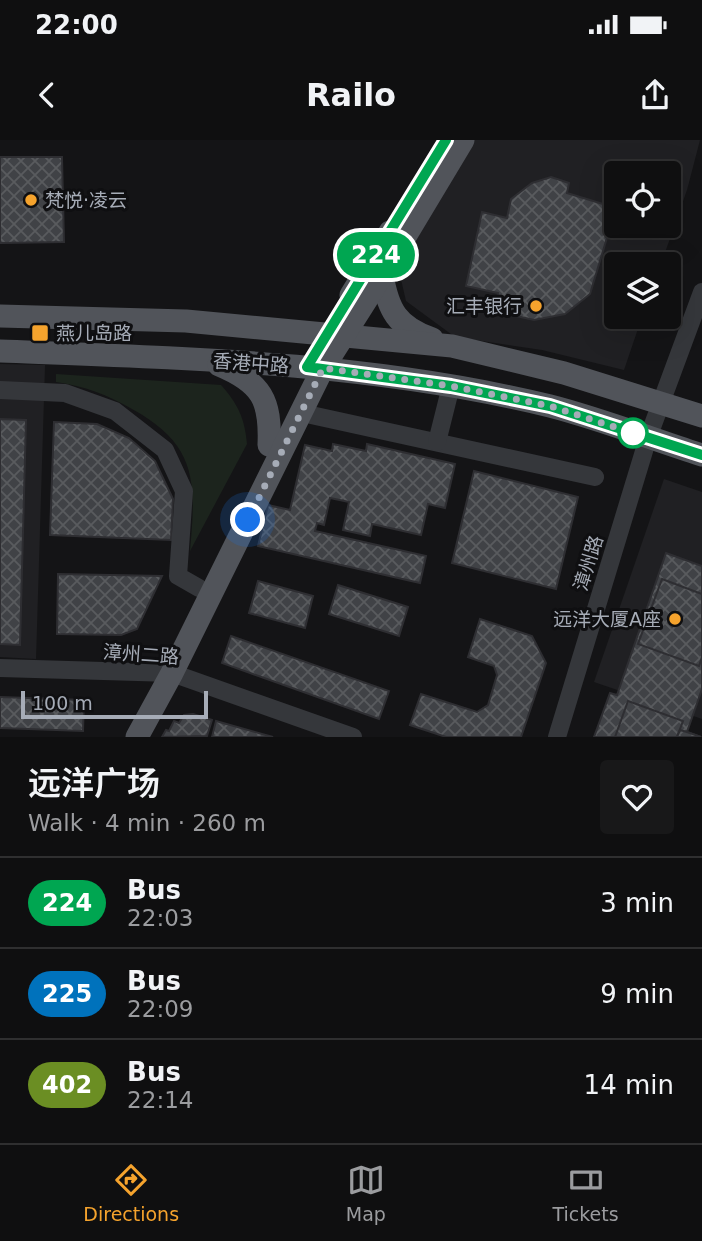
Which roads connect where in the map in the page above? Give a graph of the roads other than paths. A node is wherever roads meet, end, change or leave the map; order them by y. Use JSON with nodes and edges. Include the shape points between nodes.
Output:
{"nodes":[{"id":1,"x":447,"y":140,"type":"edge"},
{"id":2,"x":463,"y":140,"type":"edge"},
{"id":3,"x":382,"y":275,"type":"junction"},
{"id":4,"x":702,"y":292,"type":"edge"},
{"id":5,"x":0,"y":316,"type":"edge"},
{"id":6,"x":334,"y":335,"type":"junction"},
{"id":7,"x":452,"y":346,"type":"junction"},
{"id":8,"x":0,"y":351,"type":"edge"},
{"id":9,"x":206,"y":360,"type":"junction"},
{"id":10,"x":315,"y":368,"type":"junction"},
{"id":11,"x":451,"y":386,"type":"junction"},
{"id":12,"x":0,"y":390,"type":"edge"},
{"id":13,"x":661,"y":403,"type":"junction"},
{"id":14,"x":302,"y":413,"type":"junction"},
{"id":15,"x":702,"y":416,"type":"edge"},
{"id":16,"x":648,"y":438,"type":"junction"},
{"id":17,"x":437,"y":442,"type":"junction"},
{"id":18,"x":269,"y":445,"type":"junction"},
{"id":19,"x":702,"y":455,"type":"edge"},
{"id":20,"x":596,"y":477,"type":"dead end"},
{"id":21,"x":199,"y":588,"type":"junction"},
{"id":22,"x":0,"y":668,"type":"edge"},
{"id":23,"x":165,"y":673,"type":"junction"},
{"id":24,"x":122,"y":737,"type":"edge"},
{"id":25,"x":137,"y":737,"type":"edge"},
{"id":26,"x":353,"y":737,"type":"edge"},
{"id":27,"x":557,"y":737,"type":"edge"}],
"edges":[{"from":1,"to":6,"type":"main road"},
{"from":2,"to":3,"type":"main road"},
{"from":3,"to":6,"type":"main road"},
{"from":3,"to":7,"type":"main road","via":[[396,318],[415,334]]},
{"from":4,"to":13,"type":"street","name":"漳州路"},
{"from":5,"to":6,"type":"main road","name":"香港中路","via":[[186,321]]},
{"from":6,"to":7,"type":"main road","name":"香港中路"},
{"from":6,"to":10,"type":"main road"},
{"from":7,"to":13,"type":"main road","name":"香港中路","via":[[565,373]]},
{"from":8,"to":9,"type":"main road","name":"香港中路"},
{"from":9,"to":10,"type":"main road","name":"香港中路"},
{"from":9,"to":18,"type":"main road","via":[[239,373],[255,387],[267,406]]},
{"from":10,"to":11,"type":"main road","name":"香港中路"},
{"from":10,"to":14,"type":"main road"},
{"from":10,"to":18,"type":"main road"},
{"from":11,"to":16,"type":"main road","name":"香港中路","via":[[550,406]]},
{"from":11,"to":17,"type":"street"},
{"from":12,"to":21,"type":"street","via":[[65,393],[115,411],[165,450],[184,491],[178,576]]},
{"from":13,"to":15,"type":"main road","name":"香港中路"},
{"from":13,"to":16,"type":"street","name":"漳州路"},
{"from":14,"to":17,"type":"street"},
{"from":14,"to":23,"type":"main road"},
{"from":16,"to":19,"type":"main road","name":"香港中路"},
{"from":16,"to":27,"type":"street","name":"漳州路"},
{"from":17,"to":20,"type":"street"},
{"from":18,"to":21,"type":"main road"},
{"from":21,"to":23,"type":"main road"},
{"from":22,"to":23,"type":"street","name":"漳州二路"},
{"from":23,"to":24,"type":"main road"},
{"from":23,"to":25,"type":"main road"},
{"from":23,"to":26,"type":"street","name":"漳州二路"}]}
